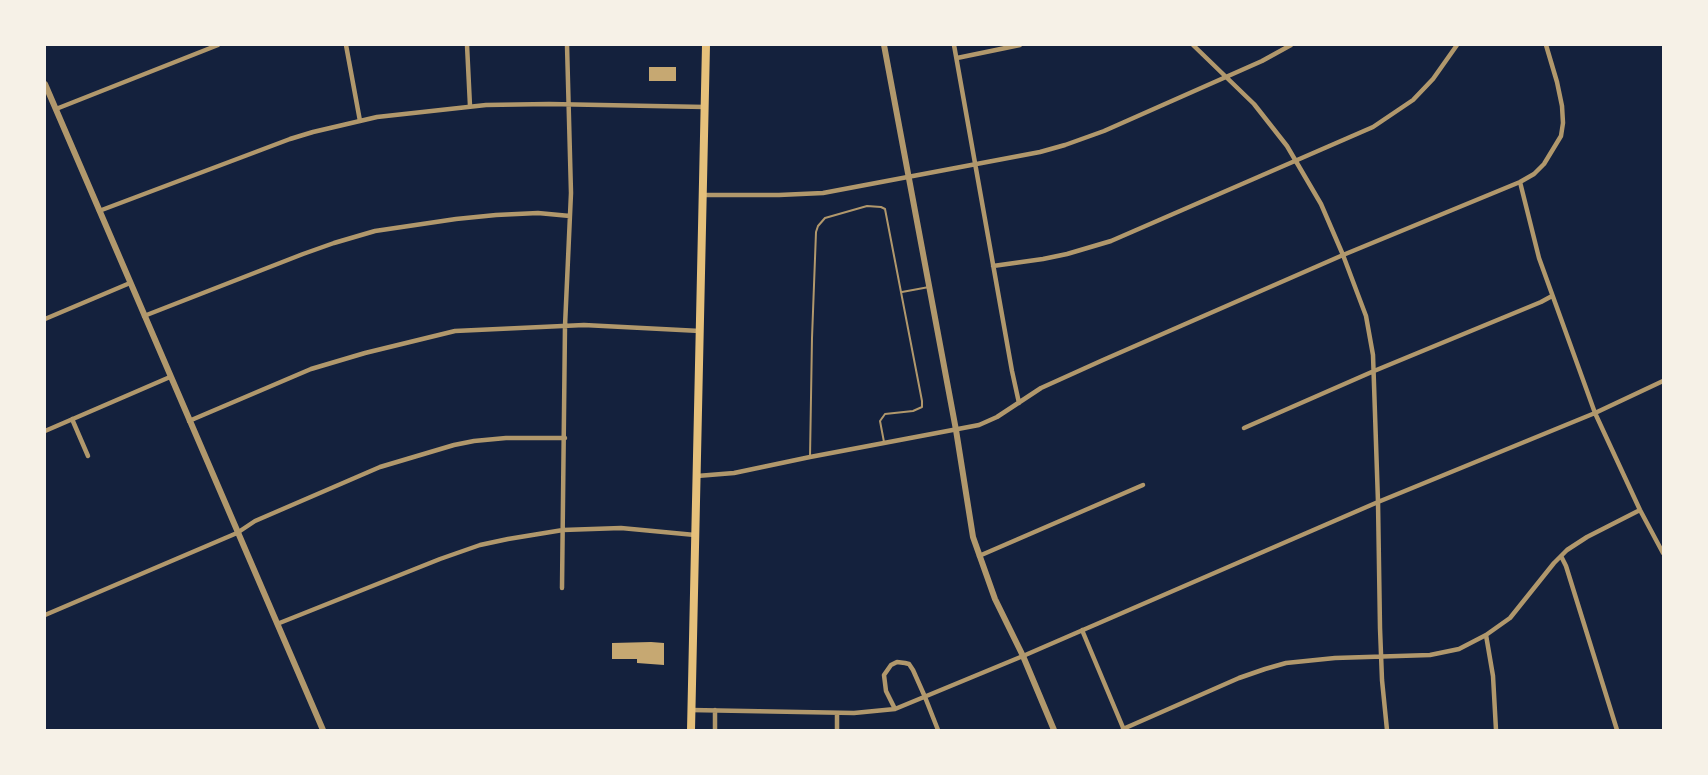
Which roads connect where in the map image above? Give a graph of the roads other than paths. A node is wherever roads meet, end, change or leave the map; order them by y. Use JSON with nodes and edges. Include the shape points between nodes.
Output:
{"nodes":[{"id":1,"x":218,"y":45,"type":"edge"},
{"id":2,"x":346,"y":45,"type":"edge"},
{"id":3,"x":467,"y":45,"type":"edge"},
{"id":4,"x":567,"y":45,"type":"edge"},
{"id":5,"x":706,"y":45,"type":"edge"},
{"id":6,"x":884,"y":45,"type":"edge"},
{"id":7,"x":954,"y":45,"type":"edge"},
{"id":8,"x":1020,"y":45,"type":"edge"},
{"id":9,"x":1193,"y":45,"type":"edge"},
{"id":10,"x":1291,"y":45,"type":"edge"},
{"id":11,"x":1457,"y":45,"type":"edge"},
{"id":12,"x":1546,"y":45,"type":"edge"},
{"id":13,"x":957,"y":58,"type":"junction"},
{"id":14,"x":1226,"y":76,"type":"junction"},
{"id":15,"x":45,"y":84,"type":"edge"},
{"id":16,"x":568,"y":105,"type":"junction"},
{"id":17,"x":470,"y":106,"type":"junction"},
{"id":18,"x":705,"y":107,"type":"junction"},
{"id":19,"x":56,"y":109,"type":"junction"},
{"id":20,"x":360,"y":121,"type":"junction"},
{"id":21,"x":1296,"y":161,"type":"junction"},
{"id":22,"x":975,"y":165,"type":"junction"},
{"id":23,"x":908,"y":177,"type":"junction"},
{"id":24,"x":1521,"y":182,"type":"junction"},
{"id":25,"x":703,"y":195,"type":"junction"},
{"id":26,"x":99,"y":211,"type":"junction"},
{"id":27,"x":570,"y":216,"type":"junction"},
{"id":28,"x":1343,"y":255,"type":"junction"},
{"id":29,"x":993,"y":266,"type":"junction"},
{"id":30,"x":130,"y":283,"type":"junction"},
{"id":31,"x":929,"y":287,"type":"junction"},
{"id":32,"x":901,"y":292,"type":"junction"},
{"id":33,"x":1552,"y":296,"type":"junction"},
{"id":34,"x":144,"y":316,"type":"junction"},
{"id":35,"x":45,"y":319,"type":"edge"},
{"id":36,"x":565,"y":326,"type":"junction"},
{"id":37,"x":700,"y":331,"type":"junction"},
{"id":38,"x":1374,"y":371,"type":"junction"},
{"id":39,"x":170,"y":377,"type":"junction"},
{"id":40,"x":1663,"y":381,"type":"edge"},
{"id":41,"x":1019,"y":403,"type":"junction"},
{"id":42,"x":1595,"y":413,"type":"junction"},
{"id":43,"x":72,"y":419,"type":"junction"},
{"id":44,"x":189,"y":421,"type":"junction"},
{"id":45,"x":1244,"y":428,"type":"dead end"},
{"id":46,"x":956,"y":430,"type":"junction"},
{"id":47,"x":45,"y":431,"type":"edge"},
{"id":48,"x":565,"y":438,"type":"junction"},
{"id":49,"x":884,"y":444,"type":"junction"},
{"id":50,"x":88,"y":456,"type":"dead end"},
{"id":51,"x":810,"y":457,"type":"junction"},
{"id":52,"x":697,"y":476,"type":"junction"},
{"id":53,"x":1143,"y":485,"type":"dead end"},
{"id":54,"x":1378,"y":502,"type":"junction"},
{"id":55,"x":1640,"y":510,"type":"junction"},
{"id":56,"x":563,"y":530,"type":"junction"},
{"id":57,"x":237,"y":533,"type":"junction"},
{"id":58,"x":695,"y":535,"type":"junction"},
{"id":59,"x":1663,"y":553,"type":"edge"},
{"id":60,"x":979,"y":556,"type":"junction"},
{"id":61,"x":1561,"y":556,"type":"junction"},
{"id":62,"x":562,"y":588,"type":"dead end"},
{"id":63,"x":45,"y":615,"type":"edge"},
{"id":64,"x":277,"y":624,"type":"junction"},
{"id":65,"x":1082,"y":630,"type":"junction"},
{"id":66,"x":1486,"y":635,"type":"junction"},
{"id":67,"x":1023,"y":656,"type":"junction"},
{"id":68,"x":1381,"y":658,"type":"junction"},
{"id":69,"x":925,"y":697,"type":"junction"},
{"id":70,"x":895,"y":709,"type":"junction"},
{"id":71,"x":692,"y":710,"type":"junction"},
{"id":72,"x":715,"y":710,"type":"junction"},
{"id":73,"x":837,"y":713,"type":"junction"},
{"id":74,"x":1124,"y":729,"type":"edge"},
{"id":75,"x":323,"y":730,"type":"edge"},
{"id":76,"x":691,"y":730,"type":"edge"},
{"id":77,"x":715,"y":730,"type":"edge"},
{"id":78,"x":837,"y":730,"type":"edge"},
{"id":79,"x":938,"y":730,"type":"edge"},
{"id":80,"x":1054,"y":730,"type":"edge"},
{"id":81,"x":1387,"y":730,"type":"edge"},
{"id":82,"x":1496,"y":730,"type":"edge"},
{"id":83,"x":1617,"y":730,"type":"edge"}],
"edges":[{"from":1,"to":19,"type":"street"},
{"from":2,"to":20,"type":"street"},
{"from":3,"to":17,"type":"street"},
{"from":4,"to":16,"type":"street"},
{"from":5,"to":18,"type":"main road"},
{"from":6,"to":23,"type":"street"},
{"from":7,"to":13,"type":"street"},
{"from":8,"to":13,"type":"street"},
{"from":9,"to":14,"type":"street"},
{"from":10,"to":14,"type":"street"},
{"from":11,"to":21,"type":"street","via":[[1413,100],[1373,128]]},
{"from":12,"to":24,"type":"street","via":[[1562,106],[1561,136],[1544,164]]},
{"from":13,"to":22,"type":"street"},
{"from":14,"to":21,"type":"street","via":[[1267,118]]},
{"from":14,"to":22,"type":"street","via":[[1065,145]]},
{"from":15,"to":19,"type":"street"},
{"from":16,"to":17,"type":"street"},
{"from":16,"to":18,"type":"street"},
{"from":16,"to":27,"type":"street"},
{"from":17,"to":20,"type":"street"},
{"from":18,"to":25,"type":"main road"},
{"from":19,"to":26,"type":"street"},
{"from":20,"to":26,"type":"street","via":[[290,139]]},
{"from":21,"to":28,"type":"street","via":[[1321,204]]},
{"from":21,"to":29,"type":"street","via":[[1111,241],[1051,258]]},
{"from":22,"to":23,"type":"street"},
{"from":22,"to":29,"type":"street"},
{"from":23,"to":25,"type":"street","via":[[823,193]]},
{"from":23,"to":31,"type":"street"},
{"from":24,"to":28,"type":"street"},
{"from":24,"to":33,"type":"street"},
{"from":25,"to":37,"type":"main road"},
{"from":26,"to":30,"type":"street"},
{"from":27,"to":34,"type":"street","via":[[496,215],[375,231],[303,254]]},
{"from":27,"to":36,"type":"street"},
{"from":28,"to":38,"type":"street","via":[[1366,316]]},
{"from":28,"to":41,"type":"street","via":[[1041,388]]},
{"from":29,"to":41,"type":"street"},
{"from":30,"to":34,"type":"street"},
{"from":30,"to":35,"type":"street"},
{"from":31,"to":32,"type":"lane"},
{"from":31,"to":46,"type":"street"},
{"from":32,"to":49,"type":"lane","via":[[922,406],[885,414],[880,421]]},
{"from":32,"to":51,"type":"lane","via":[[885,209],[867,206],[822,220],[816,232]]},
{"from":33,"to":38,"type":"street"},
{"from":33,"to":42,"type":"street"},
{"from":34,"to":39,"type":"street"},
{"from":36,"to":37,"type":"street"},
{"from":36,"to":44,"type":"street","via":[[455,331],[400,344],[311,369]]},
{"from":36,"to":48,"type":"street"},
{"from":37,"to":52,"type":"main road"},
{"from":38,"to":45,"type":"street"},
{"from":38,"to":54,"type":"street"},
{"from":39,"to":43,"type":"street"},
{"from":39,"to":44,"type":"street"},
{"from":40,"to":42,"type":"street"},
{"from":41,"to":46,"type":"street","via":[[979,425]]},
{"from":42,"to":54,"type":"street"},
{"from":42,"to":55,"type":"street"},
{"from":43,"to":47,"type":"street"},
{"from":43,"to":50,"type":"street"},
{"from":44,"to":57,"type":"street"},
{"from":46,"to":49,"type":"street"},
{"from":46,"to":60,"type":"street"},
{"from":48,"to":56,"type":"street"},
{"from":48,"to":57,"type":"street","via":[[506,438],[418,454],[287,507]]},
{"from":49,"to":51,"type":"street"},
{"from":51,"to":52,"type":"street","via":[[734,473]]},
{"from":52,"to":58,"type":"main road"},
{"from":53,"to":60,"type":"street"},
{"from":54,"to":65,"type":"street"},
{"from":54,"to":68,"type":"street"},
{"from":55,"to":59,"type":"street"},
{"from":55,"to":61,"type":"street","via":[[1587,537]]},
{"from":56,"to":58,"type":"street","via":[[621,528]]},
{"from":56,"to":62,"type":"street"},
{"from":56,"to":64,"type":"street","via":[[480,545]]},
{"from":57,"to":63,"type":"street"},
{"from":57,"to":64,"type":"street"},
{"from":58,"to":71,"type":"main road"},
{"from":60,"to":67,"type":"street"},
{"from":61,"to":66,"type":"street","via":[[1514,614]]},
{"from":61,"to":83,"type":"street"},
{"from":64,"to":75,"type":"street"},
{"from":65,"to":67,"type":"street"},
{"from":65,"to":74,"type":"street"},
{"from":66,"to":68,"type":"street","via":[[1444,653]]},
{"from":66,"to":82,"type":"street"},
{"from":67,"to":69,"type":"street"},
{"from":67,"to":80,"type":"street"},
{"from":68,"to":74,"type":"street","via":[[1286,663],[1192,698]]},
{"from":68,"to":81,"type":"street"},
{"from":69,"to":70,"type":"street"},
{"from":69,"to":70,"type":"street","via":[[909,664],[897,662],[884,675],[886,691]]},
{"from":69,"to":79,"type":"street"},
{"from":70,"to":73,"type":"street"},
{"from":71,"to":72,"type":"street"},
{"from":71,"to":76,"type":"main road"},
{"from":72,"to":73,"type":"street"},
{"from":72,"to":77,"type":"street"},
{"from":73,"to":78,"type":"street"}]}
